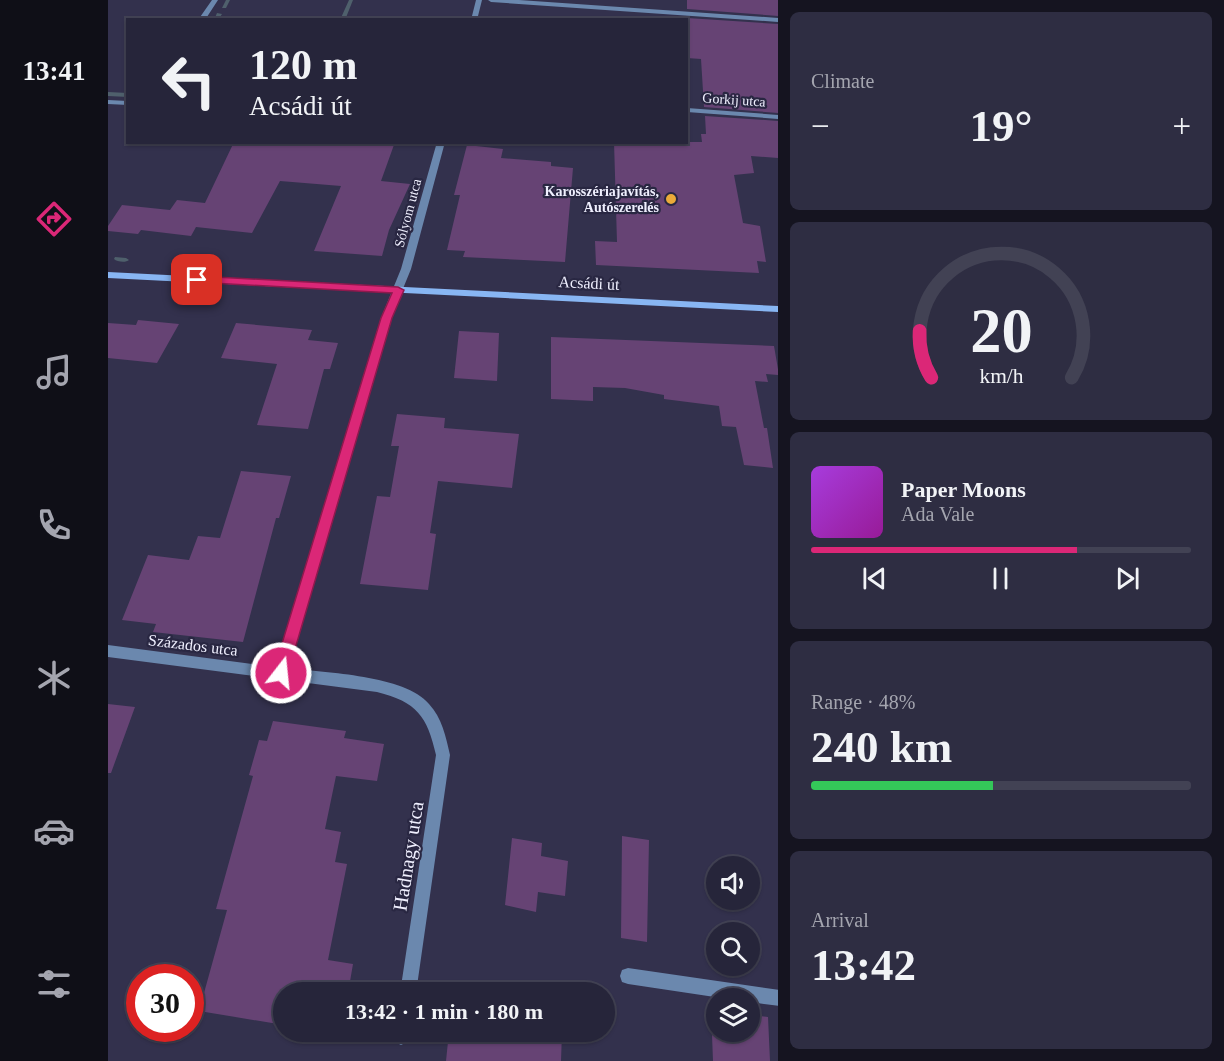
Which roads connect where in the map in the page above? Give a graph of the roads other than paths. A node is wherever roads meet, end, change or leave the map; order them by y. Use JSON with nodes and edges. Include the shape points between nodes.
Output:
{"nodes":[{"id":1,"x":215,"y":0,"type":"edge"},
{"id":2,"x":479,"y":0,"type":"edge"},
{"id":3,"x":491,"y":0,"type":"edge"},
{"id":4,"x":202,"y":18,"type":"edge"},
{"id":5,"x":474,"y":18,"type":"edge"},
{"id":6,"x":778,"y":20,"type":"edge"},
{"id":7,"x":108,"y":102,"type":"edge"},
{"id":8,"x":126,"y":103,"type":"edge"},
{"id":9,"x":688,"y":110,"type":"edge"},
{"id":10,"x":778,"y":117,"type":"edge"},
{"id":11,"x":440,"y":144,"type":"edge"},
{"id":12,"x":108,"y":275,"type":"edge"},
{"id":13,"x":398,"y":290,"type":"junction"},
{"id":14,"x":778,"y":309,"type":"edge"},
{"id":15,"x":108,"y":651,"type":"edge"},
{"id":16,"x":281,"y":673,"type":"junction"},
{"id":17,"x":437,"y":726,"type":"joint"},
{"id":18,"x":628,"y":976,"type":"dead end"},
{"id":19,"x":410,"y":982,"type":"edge"},
{"id":20,"x":778,"y":998,"type":"edge"}],
"edges":[{"from":1,"to":4,"type":"street"},
{"from":2,"to":5,"type":"street"},
{"from":3,"to":6,"type":"street"},
{"from":7,"to":8,"type":"street"},
{"from":9,"to":10,"type":"street","name":"Gorkij utca"},
{"from":11,"to":13,"type":"street","name":"Sólyom utca"},
{"from":12,"to":13,"type":"main road","name":"Acsádi út"},
{"from":13,"to":14,"type":"main road","name":"Acsádi út"},
{"from":13,"to":16,"type":"street","via":[[386,318]]},
{"from":15,"to":16,"type":"street","name":"Százados utca"},
{"from":16,"to":17,"type":"street","name":"Százados utca","via":[[401,691],[422,704]]},
{"from":17,"to":19,"type":"street","name":"Hadnagy utca","via":[[443,755],[440,785]]},
{"from":18,"to":20,"type":"street"}]}
